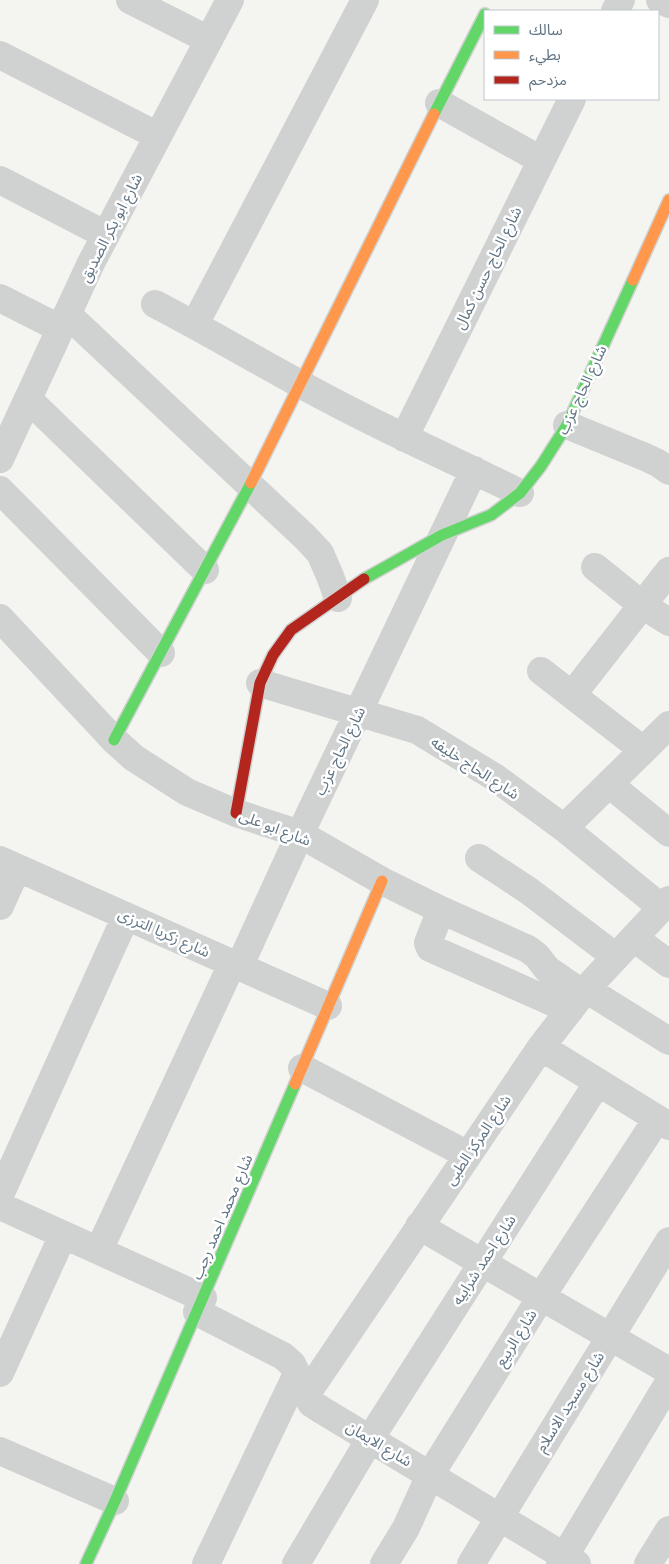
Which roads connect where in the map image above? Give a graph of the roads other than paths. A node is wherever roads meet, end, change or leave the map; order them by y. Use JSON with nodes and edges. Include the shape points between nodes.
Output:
{"nodes":[{"id":1,"x":130,"y":0,"type":"edge"},
{"id":2,"x":230,"y":0,"type":"edge"},
{"id":3,"x":365,"y":0,"type":"edge"},
{"id":4,"x":660,"y":0,"type":"edge"},
{"id":5,"x":669,"y":4,"type":"edge"},
{"id":6,"x":484,"y":17,"type":"edge"},
{"id":7,"x":209,"y":40,"type":"junction"},
{"id":8,"x":0,"y":55,"type":"edge"},
{"id":9,"x":571,"y":100,"type":"edge"},
{"id":10,"x":439,"y":103,"type":"junction"},
{"id":11,"x":158,"y":136,"type":"junction"},
{"id":12,"x":541,"y":160,"type":"junction"},
{"id":13,"x":0,"y":180,"type":"edge"},
{"id":14,"x":669,"y":200,"type":"edge"},
{"id":15,"x":106,"y":235,"type":"junction"},
{"id":16,"x":0,"y":298,"type":"edge"},
{"id":17,"x":155,"y":304,"type":"dead end"},
{"id":18,"x":64,"y":321,"type":"junction"},
{"id":19,"x":195,"y":324,"type":"junction"},
{"id":20,"x":300,"y":384,"type":"junction"},
{"id":21,"x":28,"y":398,"type":"junction"},
{"id":22,"x":567,"y":425,"type":"junction"},
{"id":23,"x":404,"y":438,"type":"junction"},
{"id":24,"x":0,"y":460,"type":"edge"},
{"id":25,"x":665,"y":460,"type":"edge"},
{"id":26,"x":474,"y":470,"type":"junction"},
{"id":27,"x":250,"y":485,"type":"junction"},
{"id":28,"x":0,"y":490,"type":"edge"},
{"id":29,"x":520,"y":493,"type":"junction"},
{"id":30,"x":442,"y":535,"type":"junction"},
{"id":31,"x":595,"y":567,"type":"dead end"},
{"id":32,"x":205,"y":570,"type":"junction"},
{"id":33,"x":669,"y":571,"type":"edge"},
{"id":34,"x":338,"y":598,"type":"junction"},
{"id":35,"x":642,"y":605,"type":"junction"},
{"id":36,"x":0,"y":618,"type":"edge"},
{"id":37,"x":669,"y":622,"type":"edge"},
{"id":38,"x":161,"y":653,"type":"junction"},
{"id":39,"x":541,"y":671,"type":"dead end"},
{"id":40,"x":260,"y":683,"type":"junction"},
{"id":41,"x":572,"y":695,"type":"junction"},
{"id":42,"x":358,"y":712,"type":"junction"},
{"id":43,"x":114,"y":740,"type":"junction"},
{"id":44,"x":659,"y":740,"type":"edge"},
{"id":45,"x":609,"y":784,"type":"junction"},
{"id":46,"x":236,"y":813,"type":"junction"},
{"id":47,"x":564,"y":828,"type":"junction"},
{"id":48,"x":669,"y":833,"type":"edge"},
{"id":49,"x":300,"y":834,"type":"junction"},
{"id":50,"x":479,"y":858,"type":"dead end"},
{"id":51,"x":9,"y":864,"type":"edge"},
{"id":52,"x":382,"y":881,"type":"junction"},
{"id":53,"x":665,"y":904,"type":"edge"},
{"id":54,"x":0,"y":906,"type":"edge"},
{"id":55,"x":441,"y":910,"type":"junction"},
{"id":56,"x":126,"y":916,"type":"junction"},
{"id":57,"x":625,"y":948,"type":"junction"},
{"id":58,"x":669,"y":964,"type":"edge"},
{"id":59,"x":235,"y":965,"type":"junction"},
{"id":60,"x":580,"y":998,"type":"junction"},
{"id":61,"x":328,"y":1006,"type":"junction"},
{"id":62,"x":669,"y":1041,"type":"edge"},
{"id":63,"x":541,"y":1047,"type":"junction"},
{"id":64,"x":302,"y":1068,"type":"junction"},
{"id":65,"x":598,"y":1082,"type":"junction"},
{"id":66,"x":663,"y":1122,"type":"edge"},
{"id":67,"x":468,"y":1155,"type":"junction"},
{"id":68,"x":0,"y":1195,"type":"edge"},
{"id":69,"x":0,"y":1206,"type":"edge"},
{"id":70,"x":419,"y":1226,"type":"junction"},
{"id":71,"x":63,"y":1234,"type":"junction"},
{"id":72,"x":669,"y":1241,"type":"edge"},
{"id":73,"x":98,"y":1250,"type":"junction"},
{"id":74,"x":482,"y":1263,"type":"junction"},
{"id":75,"x":541,"y":1297,"type":"junction"},
{"id":76,"x":200,"y":1305,"type":"junction"},
{"id":77,"x":10,"y":1326,"type":"edge"},
{"id":78,"x":610,"y":1337,"type":"junction"},
{"id":79,"x":669,"y":1371,"type":"edge"},
{"id":80,"x":0,"y":1374,"type":"edge"},
{"id":81,"x":669,"y":1382,"type":"edge"},
{"id":82,"x":302,"y":1385,"type":"junction"},
{"id":83,"x":370,"y":1439,"type":"junction"},
{"id":84,"x":2,"y":1457,"type":"edge"},
{"id":85,"x":430,"y":1475,"type":"junction"},
{"id":86,"x":115,"y":1501,"type":"junction"},
{"id":87,"x":499,"y":1518,"type":"junction"},
{"id":88,"x":669,"y":1530,"type":"edge"},
{"id":89,"x":567,"y":1562,"type":"edge"},
{"id":90,"x":86,"y":1564,"type":"edge"},
{"id":91,"x":206,"y":1564,"type":"edge"},
{"id":92,"x":296,"y":1564,"type":"edge"},
{"id":93,"x":384,"y":1564,"type":"edge"},
{"id":94,"x":471,"y":1564,"type":"edge"},
{"id":95,"x":648,"y":1564,"type":"edge"}],
"edges":[{"from":1,"to":7,"type":"street"},
{"from":2,"to":7,"type":"street","name":"شارع ابو بكر الصديق"},
{"from":3,"to":19,"type":"street"},
{"from":4,"to":5,"type":"street"},
{"from":6,"to":10,"type":"street"},
{"from":7,"to":11,"type":"street","name":"شارع ابو بكر الصديق"},
{"from":8,"to":11,"type":"street"},
{"from":9,"to":12,"type":"street","name":"شارع الحاج حسن كمال"},
{"from":10,"to":12,"type":"street"},
{"from":10,"to":20,"type":"street"},
{"from":11,"to":15,"type":"street","name":"شارع ابو بكر الصديق"},
{"from":12,"to":23,"type":"street","name":"شارع الحاج حسن كمال"},
{"from":13,"to":15,"type":"street"},
{"from":14,"to":22,"type":"street","name":"شارع الحاج عزب"},
{"from":15,"to":18,"type":"street","name":"شارع ابو بكر الصديق"},
{"from":16,"to":18,"type":"street"},
{"from":17,"to":19,"type":"street"},
{"from":18,"to":21,"type":"street","name":"شارع ابو بكر الصديق"},
{"from":18,"to":27,"type":"street"},
{"from":19,"to":20,"type":"street"},
{"from":20,"to":23,"type":"street"},
{"from":20,"to":27,"type":"street"},
{"from":21,"to":24,"type":"street","name":"شارع ابو بكر الصديق"},
{"from":21,"to":32,"type":"street"},
{"from":22,"to":25,"type":"street"},
{"from":22,"to":29,"type":"street","name":"شارع الحاج عزب"},
{"from":23,"to":26,"type":"street"},
{"from":26,"to":29,"type":"street"},
{"from":26,"to":30,"type":"street","name":"شارع الحاج عزب"},
{"from":27,"to":32,"type":"street"},
{"from":27,"to":34,"type":"street","via":[[320,553]]},
{"from":28,"to":38,"type":"street"},
{"from":29,"to":30,"type":"street","name":"شارع الحاج عزب","via":[[491,515]]},
{"from":30,"to":34,"type":"street","name":"شارع الحاج عزب","via":[[366,578]]},
{"from":30,"to":42,"type":"street","name":"شارع الحاج عزب"},
{"from":31,"to":35,"type":"street"},
{"from":32,"to":38,"type":"street"},
{"from":33,"to":35,"type":"street"},
{"from":34,"to":40,"type":"street","name":"شارع الحاج عزب","via":[[291,630],[273,655]]},
{"from":35,"to":37,"type":"street"},
{"from":35,"to":41,"type":"street"},
{"from":36,"to":43,"type":"street","name":"شارع ابو على"},
{"from":38,"to":43,"type":"street"},
{"from":39,"to":41,"type":"street"},
{"from":40,"to":42,"type":"street","name":"شارع الحاج خليفه"},
{"from":40,"to":46,"type":"street","name":"شارع الحاج عزب"},
{"from":41,"to":44,"type":"street"},
{"from":42,"to":47,"type":"street","name":"شارع الحاج خليفه","via":[[417,730],[496,778]]},
{"from":42,"to":49,"type":"street","name":"شارع الحاج عزب"},
{"from":43,"to":46,"type":"street","name":"شارع ابو على","via":[[134,758],[187,792]]},
{"from":44,"to":45,"type":"street"},
{"from":45,"to":47,"type":"street"},
{"from":45,"to":48,"type":"street"},
{"from":46,"to":49,"type":"street","name":"شارع ابو على"},
{"from":47,"to":53,"type":"street","name":"شارع الحاج خليفه"},
{"from":49,"to":52,"type":"street","name":"شارع ابو على"},
{"from":49,"to":59,"type":"street","name":"شارع الحاج عزب"},
{"from":50,"to":57,"type":"street"},
{"from":51,"to":54,"type":"street"},
{"from":51,"to":56,"type":"street","name":"شارع زكريا الترزى"},
{"from":52,"to":55,"type":"street","name":"شارع ابو على"},
{"from":52,"to":61,"type":"street","name":"شارع محمد احمد رجب"},
{"from":53,"to":57,"type":"street","name":"شارع المركز الطبى"},
{"from":55,"to":60,"type":"street","name":"شارع ابو على","via":[[528,949]]},
{"from":55,"to":60,"type":"street","via":[[428,943],[430,948]]},
{"from":56,"to":59,"type":"street","name":"شارع زكريا الترزى"},
{"from":56,"to":68,"type":"street"},
{"from":57,"to":58,"type":"street"},
{"from":57,"to":60,"type":"street","name":"شارع المركز الطبى"},
{"from":59,"to":61,"type":"street","name":"شارع زكريا الترزى"},
{"from":59,"to":73,"type":"street","name":"شارع الحاج عزب"},
{"from":60,"to":62,"type":"street"},
{"from":60,"to":63,"type":"street","name":"شارع المركز الطبى"},
{"from":61,"to":64,"type":"street","name":"شارع محمد احمد رجب"},
{"from":63,"to":65,"type":"street"},
{"from":63,"to":67,"type":"street","name":"شارع المركز الطبى"},
{"from":64,"to":67,"type":"street"},
{"from":64,"to":76,"type":"street","name":"شارع محمد احمد رجب"},
{"from":65,"to":66,"type":"street"},
{"from":65,"to":74,"type":"street","name":"شارع احمد شرابيه"},
{"from":66,"to":75,"type":"street","name":"شارع الربيع"},
{"from":67,"to":70,"type":"street","name":"شارع المركز الطبى"},
{"from":69,"to":71,"type":"street","name":"شارع الايمان"},
{"from":70,"to":74,"type":"street"},
{"from":70,"to":82,"type":"street","name":"شارع المركز الطبى"},
{"from":71,"to":73,"type":"street","name":"شارع الايمان"},
{"from":71,"to":77,"type":"street"},
{"from":72,"to":78,"type":"street","name":"شارع مسجد الاسلام"},
{"from":73,"to":76,"type":"street","name":"شارع الايمان"},
{"from":74,"to":75,"type":"street"},
{"from":74,"to":83,"type":"street","name":"شارع احمد شرابيه"},
{"from":75,"to":78,"type":"street"},
{"from":75,"to":85,"type":"street","name":"شارع الربيع"},
{"from":76,"to":82,"type":"street","name":"شارع الايمان","via":[[283,1356],[292,1364]]},
{"from":76,"to":86,"type":"street","name":"شارع محمد احمد رجب"},
{"from":77,"to":80,"type":"street"},
{"from":78,"to":79,"type":"street"},
{"from":78,"to":87,"type":"street","name":"شارع مسجد الاسلام"},
{"from":81,"to":89,"type":"street"},
{"from":82,"to":83,"type":"street","name":"شارع الايمان","via":[[311,1403]]},
{"from":82,"to":91,"type":"street","name":"شارع المركز الطبى"},
{"from":83,"to":85,"type":"street","name":"شارع الايمان"},
{"from":83,"to":92,"type":"street","name":"شارع احمد شرابيه"},
{"from":84,"to":86,"type":"street"},
{"from":85,"to":87,"type":"street","name":"شارع الايمان"},
{"from":85,"to":93,"type":"street","name":"شارع الربيع","via":[[406,1528]]},
{"from":86,"to":90,"type":"street","name":"شارع محمد احمد رجب"},
{"from":87,"to":89,"type":"street","name":"شارع الايمان"},
{"from":87,"to":94,"type":"street","name":"شارع مسجد الاسلام"},
{"from":88,"to":95,"type":"street"}]}
